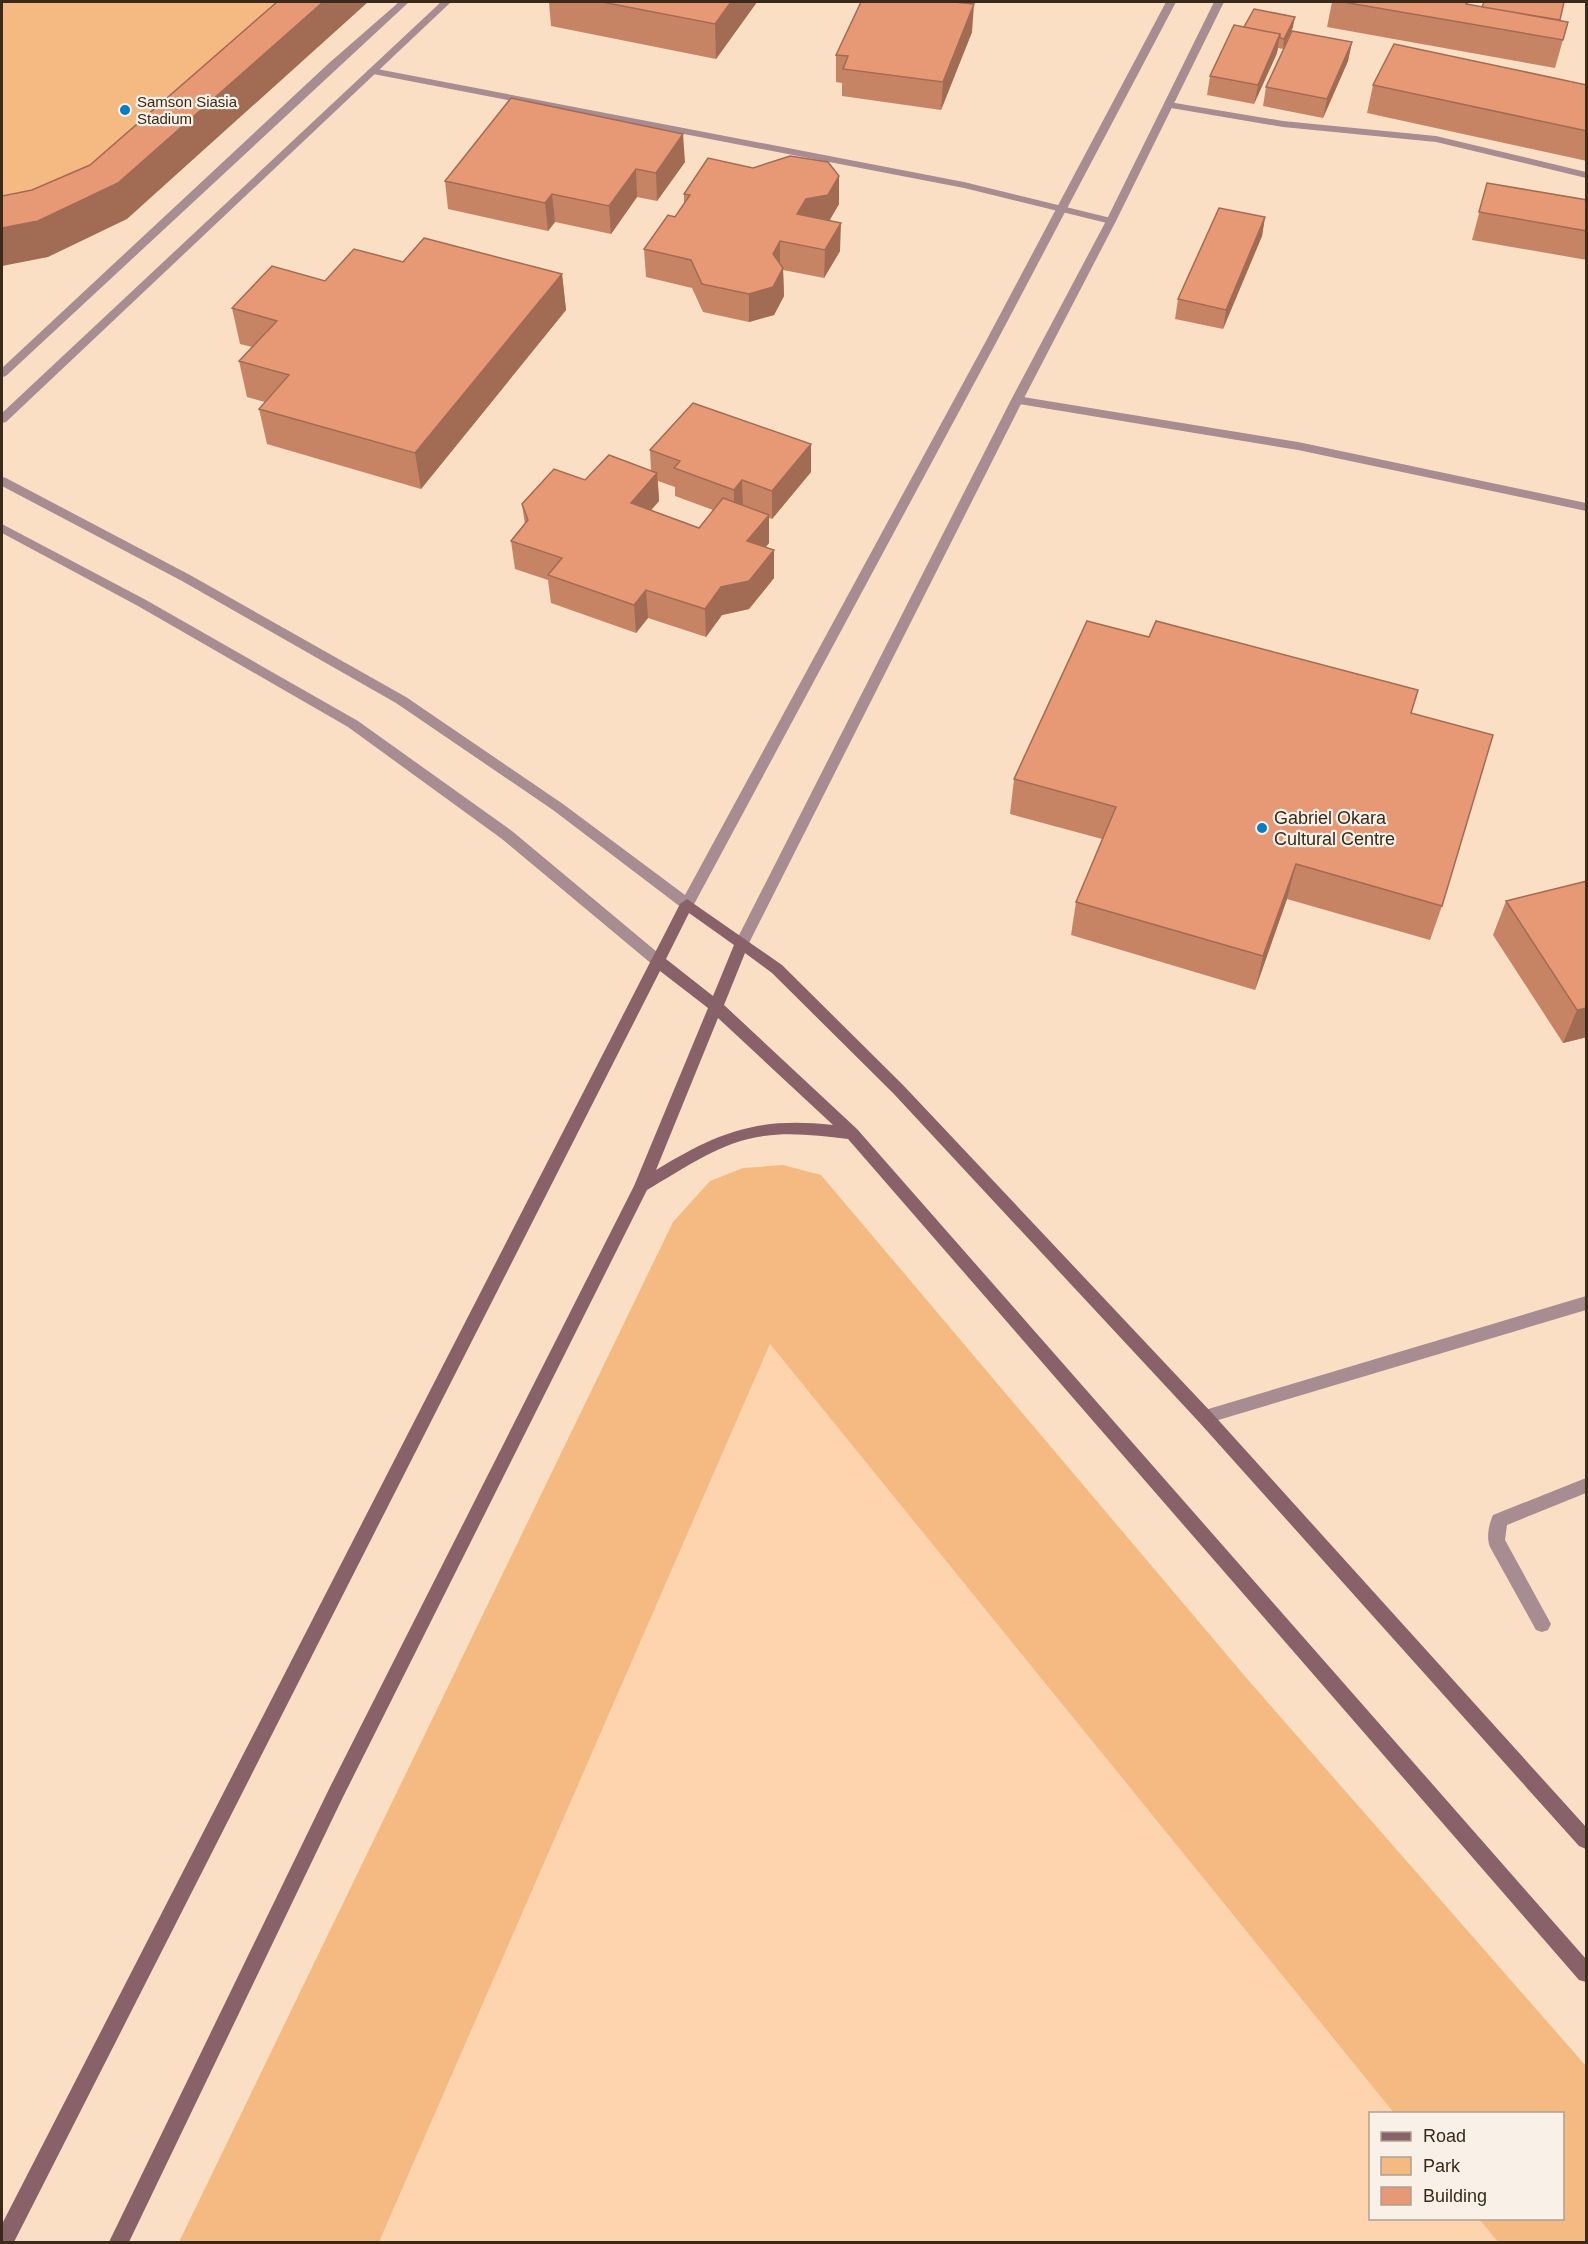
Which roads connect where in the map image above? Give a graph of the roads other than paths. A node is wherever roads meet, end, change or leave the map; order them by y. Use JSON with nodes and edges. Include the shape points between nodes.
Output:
{"nodes":[{"id":1,"x":404,"y":2,"type":"edge"},
{"id":2,"x":446,"y":2,"type":"edge"},
{"id":3,"x":1171,"y":2,"type":"edge"},
{"id":4,"x":1219,"y":2,"type":"edge"},
{"id":5,"x":372,"y":71,"type":"junction"},
{"id":6,"x":1169,"y":105,"type":"junction"},
{"id":7,"x":1587,"y":175,"type":"edge"},
{"id":8,"x":1064,"y":208,"type":"junction"},
{"id":9,"x":1111,"y":221,"type":"junction"},
{"id":10,"x":2,"y":374,"type":"edge"},
{"id":11,"x":1017,"y":399,"type":"junction"},
{"id":12,"x":2,"y":420,"type":"edge"},
{"id":13,"x":2,"y":481,"type":"edge"},
{"id":14,"x":1587,"y":507,"type":"edge"},
{"id":15,"x":2,"y":528,"type":"edge"},
{"id":16,"x":687,"y":904,"type":"junction"},
{"id":17,"x":742,"y":943,"type":"junction"},
{"id":18,"x":658,"y":961,"type":"junction"},
{"id":19,"x":715,"y":1006,"type":"junction"},
{"id":20,"x":852,"y":1133,"type":"junction"},
{"id":21,"x":642,"y":1186,"type":"junction"},
{"id":22,"x":1585,"y":1306,"type":"edge"},
{"id":23,"x":1205,"y":1417,"type":"junction"},
{"id":24,"x":1587,"y":1486,"type":"edge"},
{"id":25,"x":1542,"y":1624,"type":"dead end"},
{"id":26,"x":1587,"y":1840,"type":"edge"},
{"id":27,"x":1587,"y":1973,"type":"edge"},
{"id":28,"x":3,"y":2242,"type":"edge"},
{"id":29,"x":119,"y":2242,"type":"edge"}],
"edges":[{"from":1,"to":10,"type":"street"},
{"from":2,"to":5,"type":"street"},
{"from":3,"to":8,"type":"street"},
{"from":4,"to":6,"type":"street"},
{"from":5,"to":8,"type":"street","via":[[964,185]]},
{"from":5,"to":12,"type":"street"},
{"from":6,"to":7,"type":"street","via":[[1283,124],[1436,139]]},
{"from":6,"to":9,"type":"street"},
{"from":8,"to":9,"type":"street"},
{"from":8,"to":16,"type":"street"},
{"from":9,"to":11,"type":"street"},
{"from":11,"to":14,"type":"street","via":[[1298,446]]},
{"from":11,"to":17,"type":"street"},
{"from":13,"to":16,"type":"street","via":[[186,578],[401,700],[558,807]]},
{"from":15,"to":18,"type":"street","via":[[353,724],[507,835]]},
{"from":16,"to":17,"type":"main road"},
{"from":16,"to":18,"type":"main road"},
{"from":17,"to":19,"type":"main road"},
{"from":17,"to":23,"type":"main road","via":[[777,969],[898,1089]]},
{"from":18,"to":19,"type":"main road"},
{"from":18,"to":28,"type":"main road"},
{"from":19,"to":20,"type":"main road"},
{"from":19,"to":21,"type":"main road"},
{"from":20,"to":21,"type":"main road","via":[[802,1128],[751,1132],[698,1152]]},
{"from":20,"to":27,"type":"main road"},
{"from":21,"to":29,"type":"main road","via":[[336,1793]]},
{"from":22,"to":23,"type":"street"},
{"from":23,"to":26,"type":"main road"},
{"from":24,"to":25,"type":"street","via":[[1499,1520],[1496,1541]]}]}
